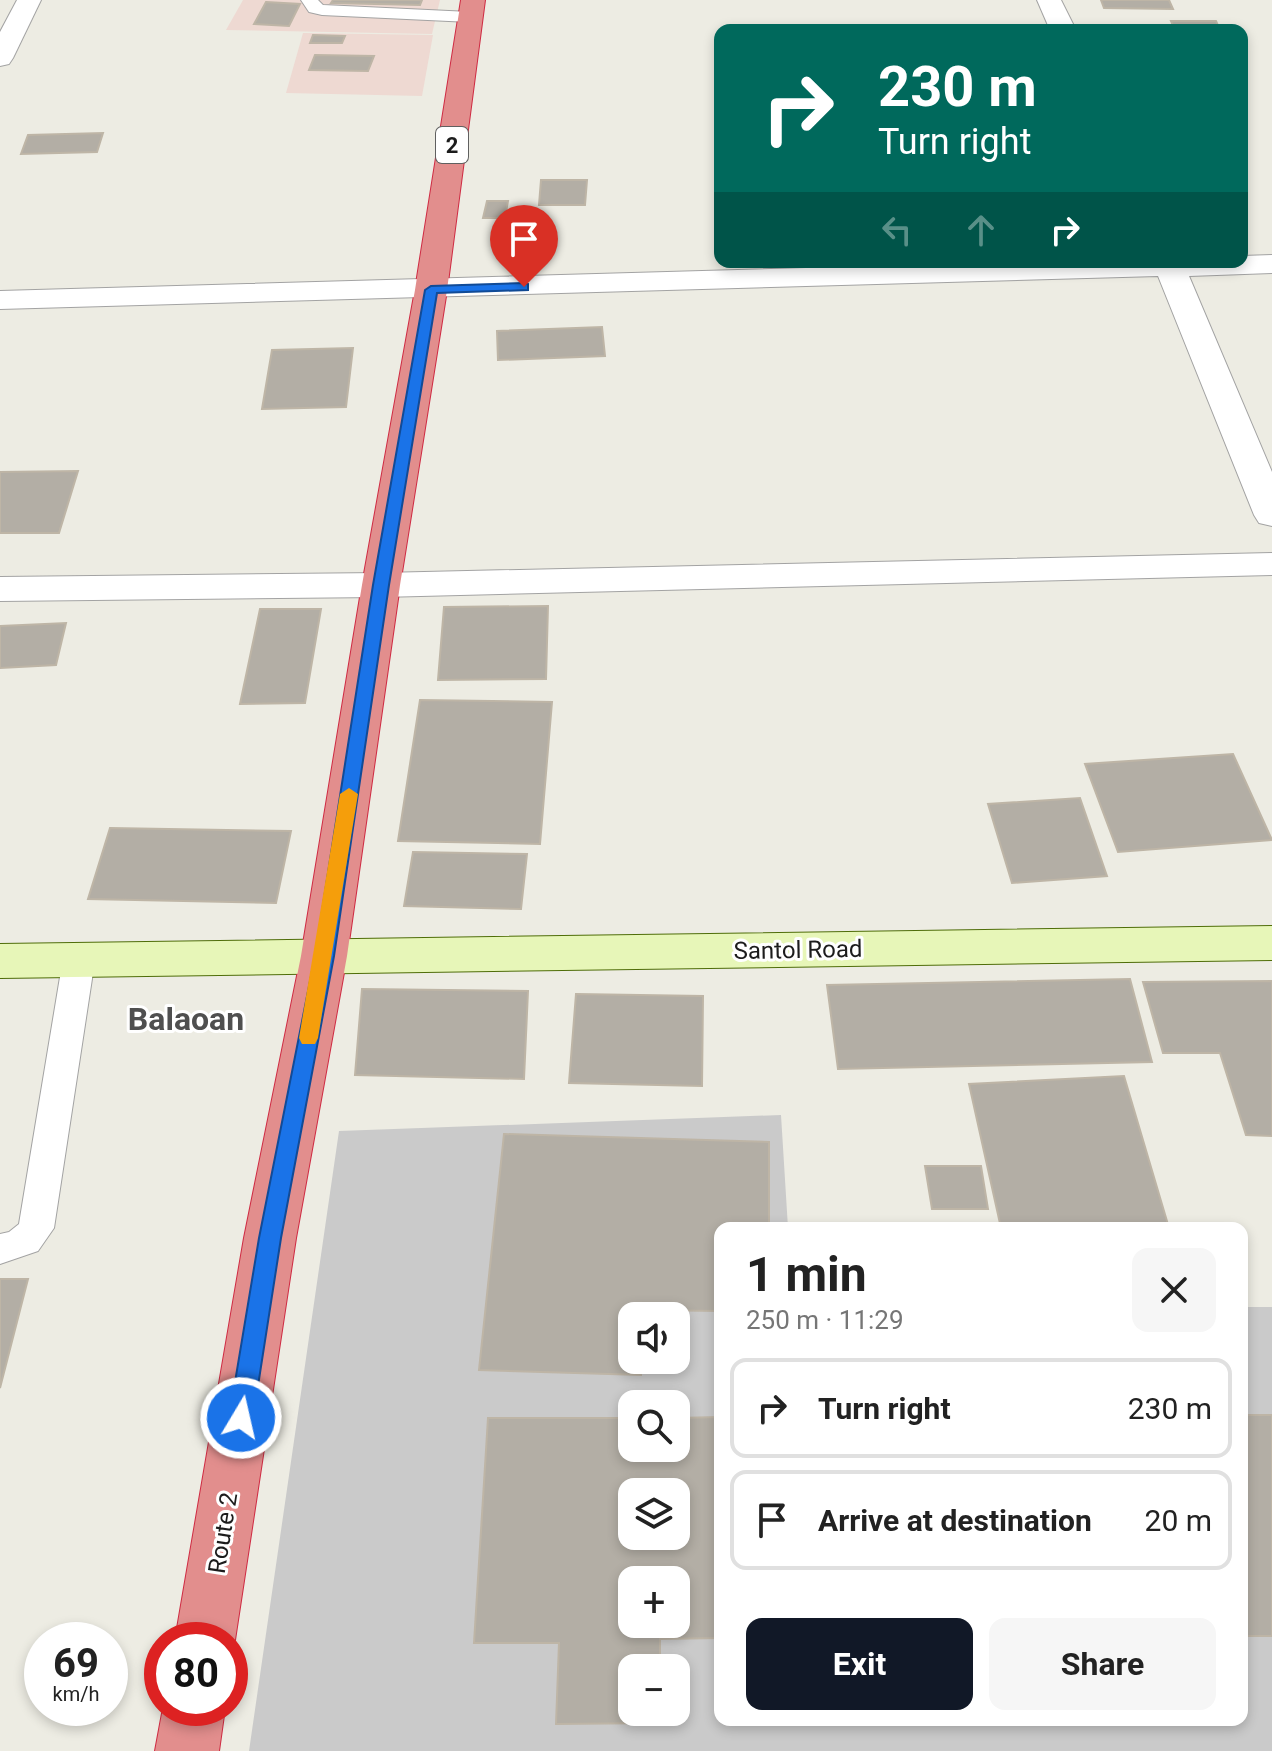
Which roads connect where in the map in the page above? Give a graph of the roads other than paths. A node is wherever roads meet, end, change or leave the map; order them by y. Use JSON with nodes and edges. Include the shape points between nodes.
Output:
{"nodes":[{"id":1,"x":29,"y":0,"type":"edge"},
{"id":2,"x":309,"y":0,"type":"edge"},
{"id":3,"x":1049,"y":0,"type":"edge"},
{"id":4,"x":471,"y":8,"type":"edge"},
{"id":5,"x":1060,"y":24,"type":"edge"},
{"id":6,"x":0,"y":58,"type":"edge"},
{"id":7,"x":1248,"y":264,"type":"edge"},
{"id":8,"x":1272,"y":264,"type":"edge"},
{"id":9,"x":1080,"y":268,"type":"edge"},
{"id":10,"x":1170,"y":268,"type":"edge"},
{"id":11,"x":431,"y":290,"type":"junction"},
{"id":12,"x":0,"y":300,"type":"edge"},
{"id":13,"x":1272,"y":515,"type":"edge"},
{"id":14,"x":1272,"y":564,"type":"edge"},
{"id":15,"x":381,"y":585,"type":"junction"},
{"id":16,"x":0,"y":589,"type":"edge"},
{"id":17,"x":1272,"y":943,"type":"edge"},
{"id":18,"x":324,"y":956,"type":"junction"},
{"id":19,"x":79,"y":959,"type":"junction"},
{"id":20,"x":0,"y":961,"type":"edge"},
{"id":21,"x":0,"y":1249,"type":"edge"},
{"id":22,"x":208,"y":1622,"type":"edge"},
{"id":23,"x":191,"y":1726,"type":"edge"},
{"id":24,"x":187,"y":1751,"type":"edge"}],
"edges":[{"from":1,"to":6,"type":"street"},
{"from":2,"to":4,"type":"lane","via":[[322,10]]},
{"from":3,"to":5,"type":"street"},
{"from":4,"to":11,"type":"highway","number":"2"},
{"from":7,"to":8,"type":"street"},
{"from":9,"to":11,"type":"street"},
{"from":10,"to":13,"type":"street"},
{"from":11,"to":12,"type":"street"},
{"from":11,"to":15,"type":"highway","name":"Route 2","number":"2"},
{"from":14,"to":15,"type":"street"},
{"from":15,"to":16,"type":"street"},
{"from":15,"to":18,"type":"highway","name":"Route 2","number":"2"},
{"from":17,"to":18,"type":"main road","name":"Santol Road"},
{"from":18,"to":19,"type":"main road","name":"Santol Road"},
{"from":18,"to":22,"type":"highway","name":"Route 2","number":"2","via":[[270,1238]]},
{"from":19,"to":20,"type":"main road","name":"Santol Road"},
{"from":19,"to":21,"type":"lane","via":[[36,1228],[16,1247]]},
{"from":23,"to":24,"type":"highway"}]}
